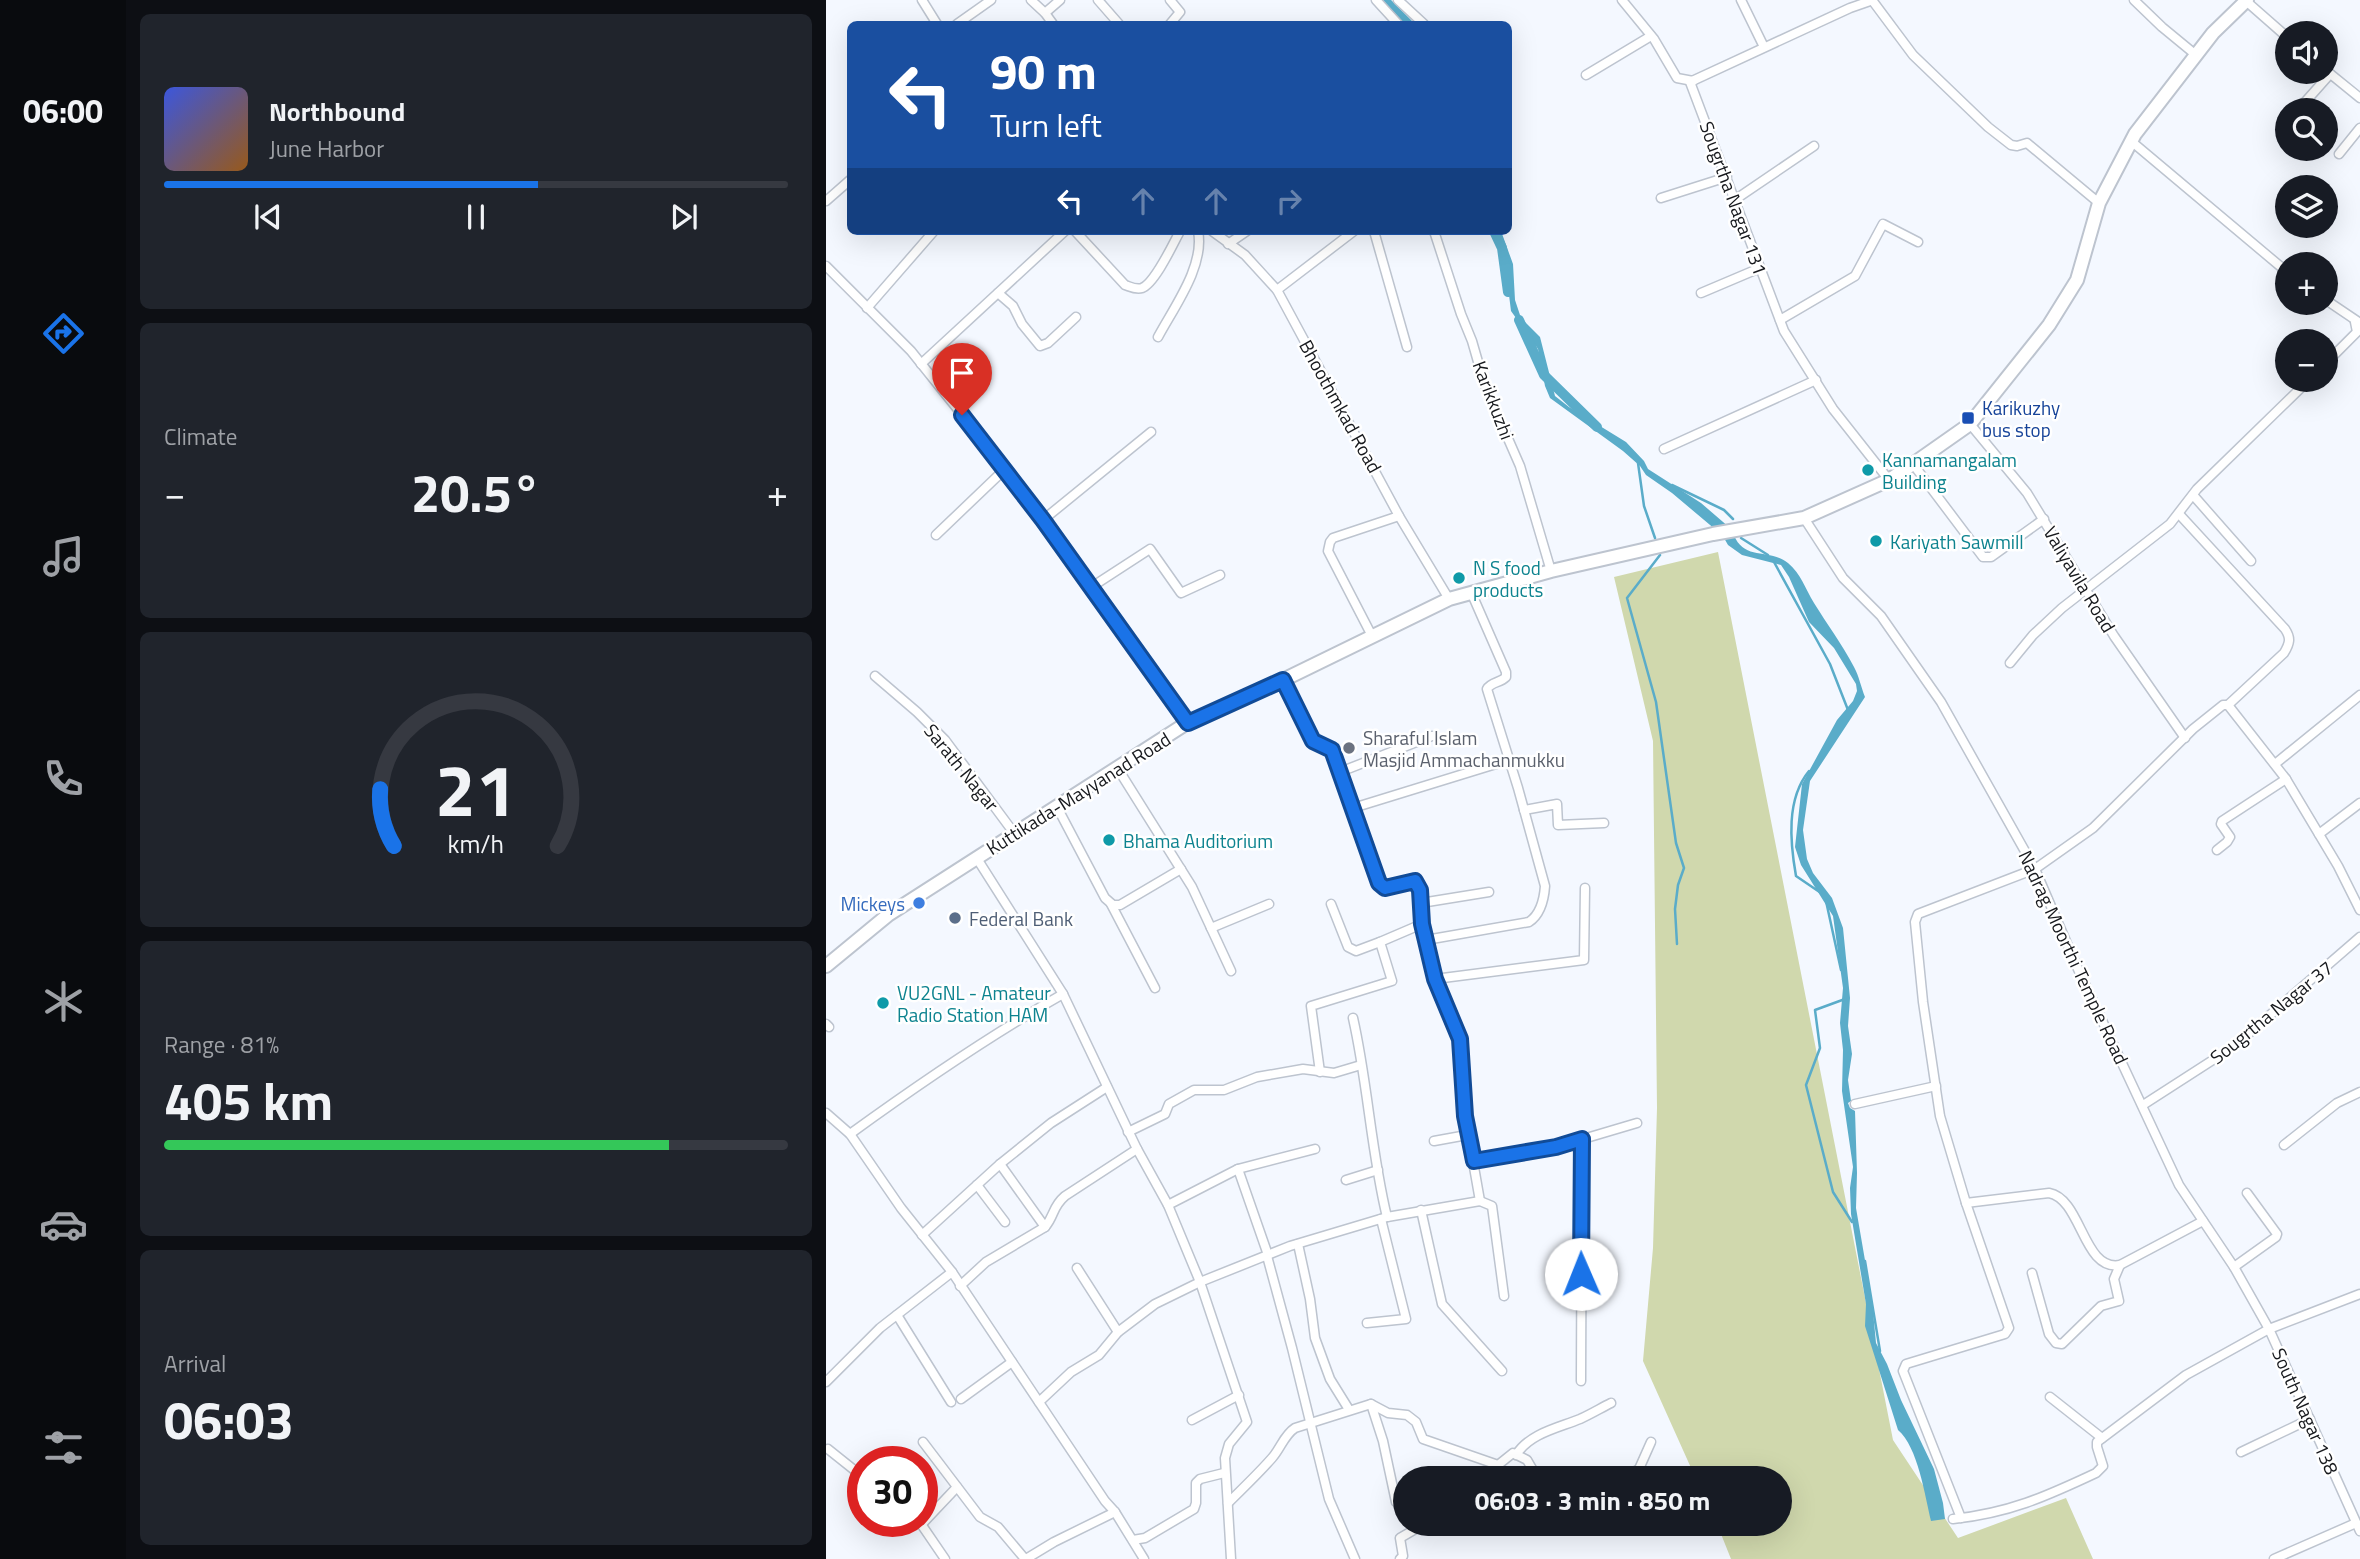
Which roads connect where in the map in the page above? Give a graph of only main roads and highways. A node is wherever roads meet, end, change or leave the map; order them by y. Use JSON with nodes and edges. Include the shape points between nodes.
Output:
{"nodes":[{"id":1,"x":2247,"y":1,"type":"edge"},
{"id":2,"x":828,"y":961,"type":"edge"}],
"edges":[{"from":1,"to":2,"type":"main road","name":"Kuttikada-Mayyanad Road","via":[[2213,33],[2131,141],[2099,202],[2077,280],[2049,325],[1970,424],[1913,464],[1889,480],[1804,518],[1713,534],[1448,598],[1188,723],[888,915]]}]}
